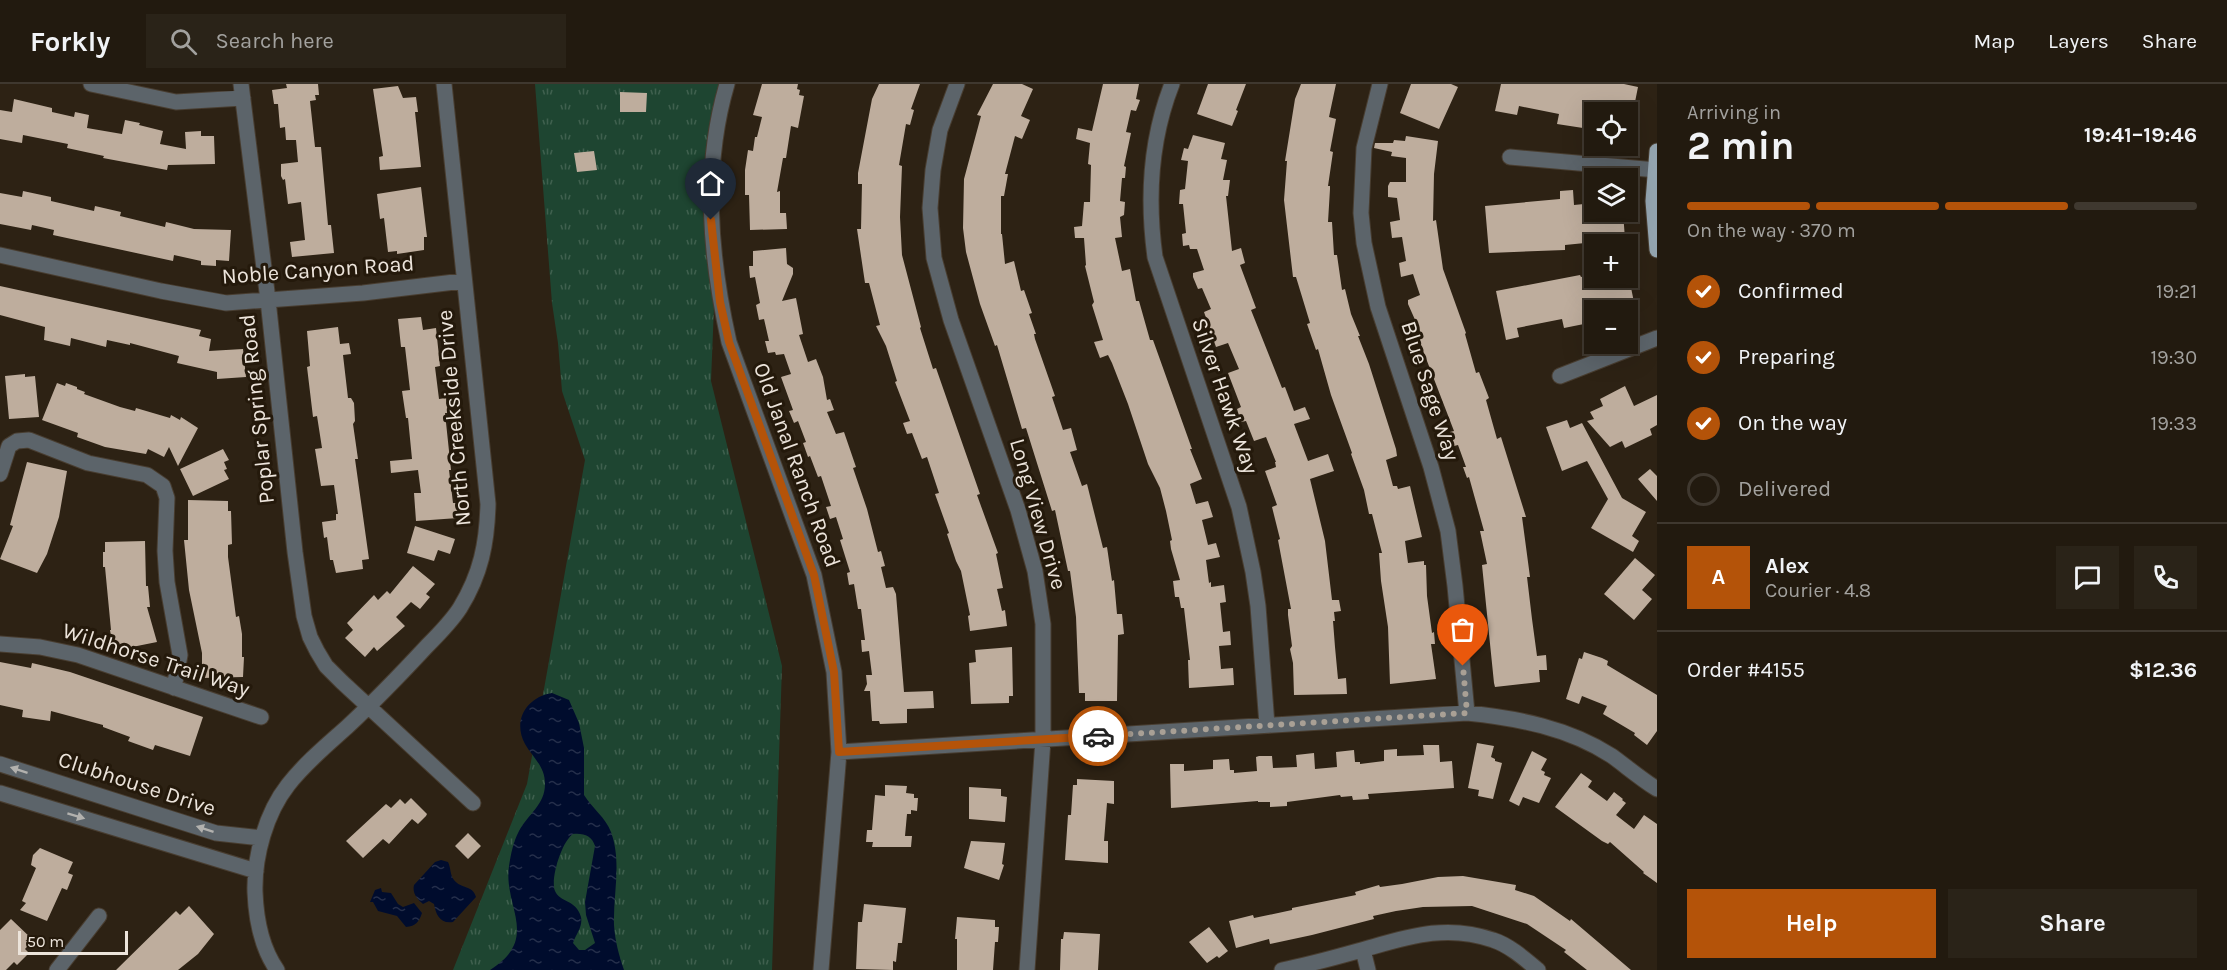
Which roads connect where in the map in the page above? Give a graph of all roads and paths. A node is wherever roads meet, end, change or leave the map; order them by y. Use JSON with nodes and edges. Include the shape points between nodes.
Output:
{"nodes":[{"id":1,"x":91,"y":84,"type":"edge"},
{"id":2,"x":444,"y":84,"type":"edge"},
{"id":3,"x":727,"y":84,"type":"edge"},
{"id":4,"x":957,"y":84,"type":"edge"},
{"id":5,"x":1172,"y":84,"type":"edge"},
{"id":6,"x":1380,"y":84,"type":"edge"},
{"id":7,"x":242,"y":91,"type":"edge"},
{"id":8,"x":1657,"y":151,"type":"edge"},
{"id":9,"x":1510,"y":157,"type":"dead end"},
{"id":10,"x":1656,"y":170,"type":"edge"},
{"id":11,"x":1657,"y":250,"type":"edge"},
{"id":12,"x":0,"y":255,"type":"edge"},
{"id":13,"x":464,"y":281,"type":"junction"},
{"id":14,"x":268,"y":300,"type":"junction"},
{"id":15,"x":1657,"y":338,"type":"edge"},
{"id":16,"x":1560,"y":376,"type":"dead end"},
{"id":17,"x":0,"y":474,"type":"edge"},
{"id":18,"x":0,"y":644,"type":"edge"},
{"id":19,"x":174,"y":688,"type":"junction"},
{"id":20,"x":368,"y":707,"type":"junction"},
{"id":21,"x":1467,"y":713,"type":"junction"},
{"id":22,"x":261,"y":717,"type":"dead end"},
{"id":23,"x":1267,"y":725,"type":"junction"},
{"id":24,"x":1043,"y":740,"type":"junction"},
{"id":25,"x":839,"y":752,"type":"junction"},
{"id":26,"x":0,"y":764,"type":"edge"},
{"id":27,"x":1657,"y":789,"type":"edge"},
{"id":28,"x":0,"y":793,"type":"edge"},
{"id":29,"x":474,"y":803,"type":"dead end"},
{"id":30,"x":262,"y":838,"type":"junction"},
{"id":31,"x":256,"y":871,"type":"junction"},
{"id":32,"x":99,"y":916,"type":"dead end"},
{"id":33,"x":1363,"y":950,"type":"junction"},
{"id":34,"x":57,"y":970,"type":"edge"},
{"id":35,"x":277,"y":970,"type":"edge"},
{"id":36,"x":820,"y":970,"type":"edge"},
{"id":37,"x":1027,"y":970,"type":"edge"},
{"id":38,"x":1282,"y":970,"type":"edge"},
{"id":39,"x":1368,"y":970,"type":"edge"},
{"id":40,"x":1538,"y":970,"type":"edge"}],
"edges":[{"from":1,"to":7,"type":"street","via":[[176,102]]},
{"from":2,"to":13,"type":"street","name":"North Creekside Drive"},
{"from":3,"to":25,"type":"street","name":"Old Janal Ranch Road","via":[[714,138],[710,196],[720,302],[729,342],[814,575],[834,672]]},
{"from":4,"to":24,"type":"street","name":"Long View Drive","via":[[940,130],[933,170],[930,218],[934,258],[947,309],[1018,510],[1035,571],[1043,632]]},
{"from":5,"to":23,"type":"street","name":"Silver Hawk Way","via":[[1153,153],[1151,224],[1155,257],[1248,543],[1258,606]]},
{"from":6,"to":21,"type":"street","name":"Blue Sage Way","via":[[1364,148],[1364,243],[1378,307],[1448,531]]},
{"from":7,"to":14,"type":"street","name":"Poplar Spring Road"},
{"from":8,"to":10,"type":"main road"},
{"from":9,"to":10,"type":"street"},
{"from":10,"to":11,"type":"main road"},
{"from":12,"to":14,"type":"street","name":"Noble Canyon Road","via":[[226,303]]},
{"from":13,"to":14,"type":"street","name":"Noble Canyon Road"},
{"from":13,"to":20,"type":"street","name":"North Creekside Drive","via":[[488,504],[482,562],[450,622]]},
{"from":14,"to":20,"type":"street","name":"Poplar Spring Road","via":[[304,616],[310,638],[326,666]]},
{"from":15,"to":16,"type":"street"},
{"from":17,"to":19,"type":"street","via":[[9,446],[28,440],[88,463],[147,475],[163,486],[166,582],[180,655]]},
{"from":18,"to":19,"type":"street","name":"Wildhorse Trail Way","via":[[78,655]]},
{"from":19,"to":22,"type":"street","name":"Wildhorse Trail Way"},
{"from":20,"to":29,"type":"street"},
{"from":20,"to":30,"type":"street","name":"North Creekside Drive","via":[[288,785]]},
{"from":21,"to":23,"type":"street"},
{"from":21,"to":27,"type":"street","via":[[1557,730],[1611,756]]},
{"from":23,"to":24,"type":"street"},
{"from":24,"to":25,"type":"street"},
{"from":24,"to":37,"type":"street","name":"Long View Drive"},
{"from":25,"to":36,"type":"street","name":"Old Janal Ranch Road"},
{"from":30,"to":26,"type":"street","name":"Clubhouse Drive","one_way":true,"via":[[216,833]]},
{"from":28,"to":31,"type":"street","one_way":true},
{"from":30,"to":31,"type":"street","name":"North Creekside Drive"},
{"from":31,"to":35,"type":"street","name":"North Creekside Drive","via":[[260,931]]},
{"from":32,"to":34,"type":"street"},
{"from":33,"to":38,"type":"street"},
{"from":33,"to":39,"type":"street"},
{"from":33,"to":40,"type":"street","via":[[1413,934],[1468,934],[1494,940]]}]}
